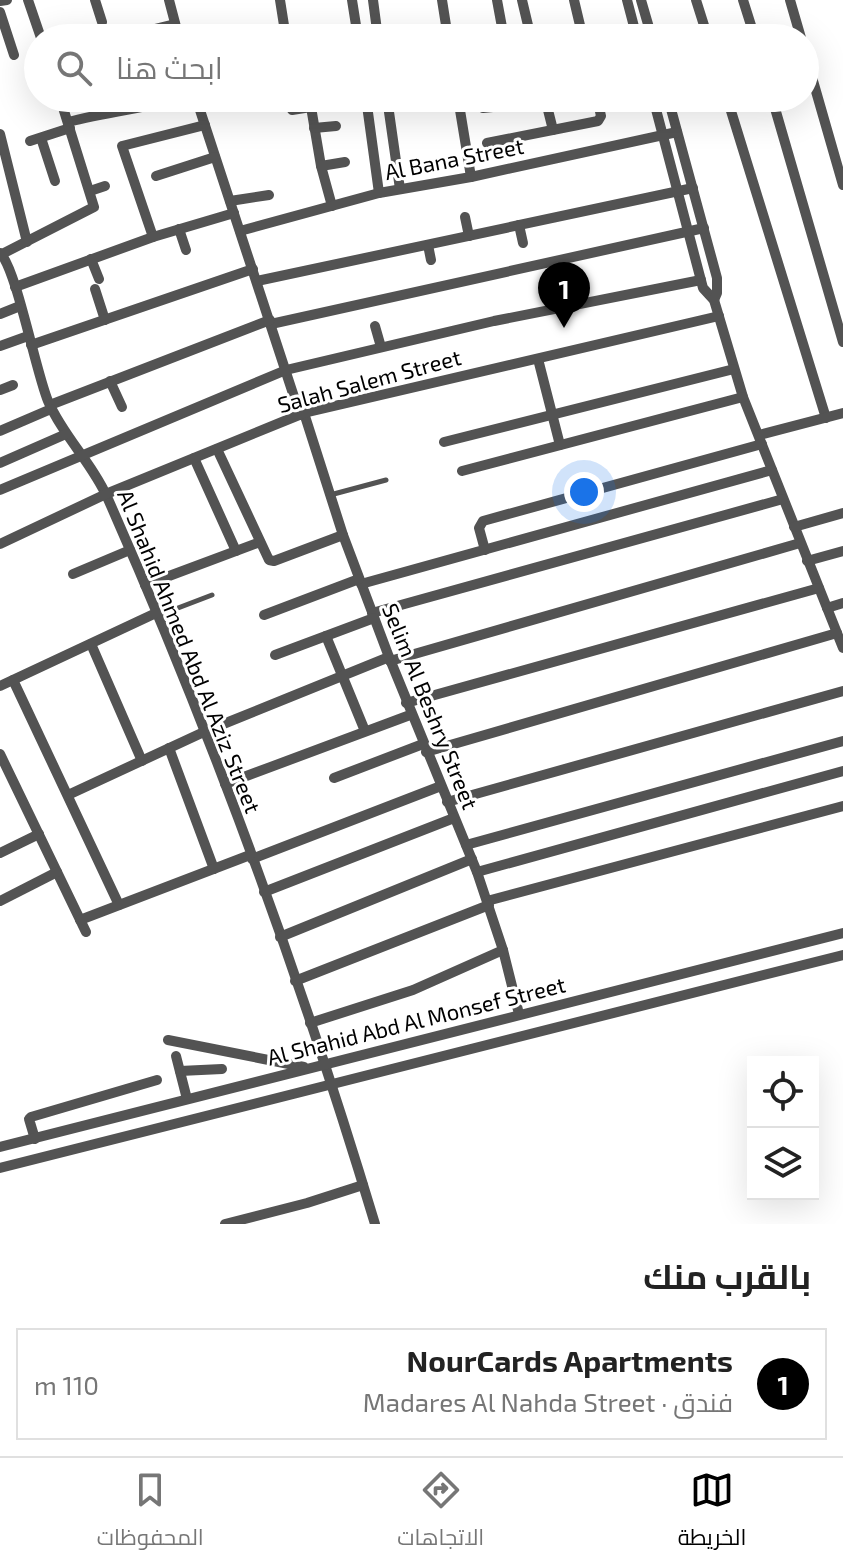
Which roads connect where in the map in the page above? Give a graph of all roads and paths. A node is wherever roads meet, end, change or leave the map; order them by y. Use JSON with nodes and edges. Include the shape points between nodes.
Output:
{"nodes":[{"id":1,"x":28,"y":0,"type":"edge"},
{"id":2,"x":95,"y":0,"type":"edge"},
{"id":3,"x":169,"y":0,"type":"edge"},
{"id":4,"x":280,"y":0,"type":"edge"},
{"id":5,"x":352,"y":0,"type":"edge"},
{"id":6,"x":373,"y":0,"type":"edge"},
{"id":7,"x":442,"y":0,"type":"edge"},
{"id":8,"x":497,"y":0,"type":"edge"},
{"id":9,"x":522,"y":0,"type":"edge"},
{"id":10,"x":574,"y":0,"type":"edge"},
{"id":11,"x":627,"y":0,"type":"edge"},
{"id":12,"x":641,"y":0,"type":"edge"},
{"id":13,"x":696,"y":0,"type":"edge"},
{"id":14,"x":743,"y":0,"type":"edge"},
{"id":15,"x":790,"y":0,"type":"edge"},
{"id":16,"x":2,"y":3,"type":"edge"},
{"id":17,"x":102,"y":22,"type":"dead end"},
{"id":18,"x":36,"y":24,"type":"edge"},
{"id":19,"x":175,"y":24,"type":"edge"},
{"id":20,"x":284,"y":24,"type":"edge"},
{"id":21,"x":356,"y":24,"type":"edge"},
{"id":22,"x":376,"y":24,"type":"edge"},
{"id":23,"x":446,"y":24,"type":"edge"},
{"id":24,"x":501,"y":24,"type":"edge"},
{"id":25,"x":528,"y":24,"type":"edge"},
{"id":26,"x":580,"y":24,"type":"edge"},
{"id":27,"x":633,"y":24,"type":"edge"},
{"id":28,"x":648,"y":24,"type":"edge"},
{"id":29,"x":704,"y":24,"type":"edge"},
{"id":30,"x":751,"y":24,"type":"edge"},
{"id":31,"x":797,"y":24,"type":"edge"},
{"id":32,"x":14,"y":55,"type":"dead end"},
{"id":33,"x":819,"y":102,"type":"edge"},
{"id":34,"x":65,"y":112,"type":"edge"},
{"id":35,"x":112,"y":112,"type":"edge"},
{"id":36,"x":201,"y":112,"type":"edge"},
{"id":37,"x":312,"y":112,"type":"edge"},
{"id":38,"x":368,"y":112,"type":"edge"},
{"id":39,"x":389,"y":112,"type":"edge"},
{"id":40,"x":460,"y":112,"type":"edge"},
{"id":41,"x":548,"y":112,"type":"edge"},
{"id":42,"x":600,"y":112,"type":"edge"},
{"id":43,"x":657,"y":112,"type":"edge"},
{"id":44,"x":672,"y":112,"type":"edge"},
{"id":45,"x":731,"y":112,"type":"edge"},
{"id":46,"x":776,"y":112,"type":"edge"},
{"id":47,"x":69,"y":125,"type":"junction"},
{"id":48,"x":205,"y":125,"type":"junction"},
{"id":49,"x":336,"y":126,"type":"dead end"},
{"id":50,"x":314,"y":128,"type":"junction"},
{"id":51,"x":553,"y":130,"type":"junction"},
{"id":52,"x":677,"y":132,"type":"junction"},
{"id":53,"x":0,"y":134,"type":"edge"},
{"id":54,"x":663,"y":135,"type":"junction"},
{"id":55,"x":41,"y":138,"type":"junction"},
{"id":56,"x":30,"y":141,"type":"dead end"},
{"id":57,"x":487,"y":143,"type":"dead end"},
{"id":58,"x":215,"y":157,"type":"junction"},
{"id":59,"x":345,"y":162,"type":"dead end"},
{"id":60,"x":321,"y":166,"type":"junction"},
{"id":61,"x":156,"y":176,"type":"dead end"},
{"id":62,"x":471,"y":177,"type":"junction"},
{"id":63,"x":55,"y":181,"type":"dead end"},
{"id":64,"x":843,"y":185,"type":"edge"},
{"id":65,"x":105,"y":186,"type":"dead end"},
{"id":66,"x":693,"y":188,"type":"junction"},
{"id":67,"x":400,"y":189,"type":"junction"},
{"id":68,"x":90,"y":191,"type":"junction"},
{"id":69,"x":678,"y":191,"type":"junction"},
{"id":70,"x":379,"y":193,"type":"junction"},
{"id":71,"x":269,"y":195,"type":"dead end"},
{"id":72,"x":230,"y":201,"type":"junction"},
{"id":73,"x":332,"y":206,"type":"junction"},
{"id":74,"x":234,"y":213,"type":"junction"},
{"id":75,"x":465,"y":217,"type":"dead end"},
{"id":76,"x":519,"y":225,"type":"junction"},
{"id":77,"x":704,"y":228,"type":"junction"},
{"id":78,"x":179,"y":229,"type":"junction"},
{"id":79,"x":240,"y":231,"type":"junction"},
{"id":80,"x":688,"y":231,"type":"junction"},
{"id":81,"x":469,"y":236,"type":"junction"},
{"id":82,"x":153,"y":237,"type":"junction"},
{"id":83,"x":27,"y":242,"type":"junction"},
{"id":84,"x":523,"y":243,"type":"dead end"},
{"id":85,"x":428,"y":245,"type":"junction"},
{"id":86,"x":186,"y":250,"type":"dead end"},
{"id":87,"x":393,"y":252,"type":"junction"},
{"id":88,"x":2,"y":255,"type":"edge"},
{"id":89,"x":91,"y":259,"type":"junction"},
{"id":90,"x":431,"y":260,"type":"dead end"},
{"id":91,"x":396,"y":266,"type":"dead end"},
{"id":92,"x":253,"y":269,"type":"junction"},
{"id":93,"x":701,"y":280,"type":"junction"},
{"id":94,"x":257,"y":281,"type":"junction"},
{"id":95,"x":15,"y":287,"type":"junction"},
{"id":96,"x":714,"y":300,"type":"junction"},
{"id":97,"x":20,"y":306,"type":"junction"},
{"id":98,"x":0,"y":314,"type":"edge"},
{"id":99,"x":719,"y":316,"type":"junction"},
{"id":100,"x":105,"y":320,"type":"junction"},
{"id":101,"x":270,"y":322,"type":"junction"},
{"id":102,"x":375,"y":326,"type":"dead end"},
{"id":103,"x":30,"y":341,"type":"junction"},
{"id":104,"x":843,"y":342,"type":"edge"},
{"id":105,"x":0,"y":346,"type":"edge"},
{"id":106,"x":381,"y":347,"type":"junction"},
{"id":107,"x":538,"y":359,"type":"junction"},
{"id":108,"x":734,"y":369,"type":"junction"},
{"id":109,"x":286,"y":370,"type":"junction"},
{"id":110,"x":110,"y":381,"type":"junction"},
{"id":111,"x":13,"y":385,"type":"dead end"},
{"id":112,"x":0,"y":390,"type":"edge"},
{"id":113,"x":743,"y":397,"type":"junction"},
{"id":114,"x":50,"y":407,"type":"junction"},
{"id":115,"x":122,"y":407,"type":"dead end"},
{"id":116,"x":843,"y":413,"type":"edge"},
{"id":117,"x":302,"y":414,"type":"junction"},
{"id":118,"x":552,"y":415,"type":"junction"},
{"id":119,"x":826,"y":418,"type":"junction"},
{"id":120,"x":0,"y":431,"type":"edge"},
{"id":121,"x":66,"y":434,"type":"junction"},
{"id":122,"x":760,"y":440,"type":"junction"},
{"id":123,"x":444,"y":442,"type":"dead end"},
{"id":124,"x":560,"y":445,"type":"junction"},
{"id":125,"x":217,"y":449,"type":"junction"},
{"id":126,"x":80,"y":454,"type":"junction"},
{"id":127,"x":194,"y":458,"type":"junction"},
{"id":128,"x":0,"y":463,"type":"edge"},
{"id":129,"x":772,"y":470,"type":"junction"},
{"id":130,"x":462,"y":471,"type":"dead end"},
{"id":131,"x":386,"y":480,"type":"dead end"},
{"id":132,"x":0,"y":490,"type":"edge"},
{"id":133,"x":106,"y":494,"type":"junction"},
{"id":134,"x":330,"y":495,"type":"junction"},
{"id":135,"x":783,"y":499,"type":"junction"},
{"id":136,"x":843,"y":513,"type":"edge"},
{"id":137,"x":794,"y":527,"type":"junction"},
{"id":138,"x":343,"y":535,"type":"junction"},
{"id":139,"x":260,"y":542,"type":"junction"},
{"id":140,"x":800,"y":543,"type":"junction"},
{"id":141,"x":0,"y":544,"type":"edge"},
{"id":142,"x":130,"y":550,"type":"junction"},
{"id":143,"x":485,"y":550,"type":"junction"},
{"id":144,"x":236,"y":551,"type":"junction"},
{"id":145,"x":843,"y":551,"type":"edge"},
{"id":146,"x":807,"y":561,"type":"junction"},
{"id":147,"x":73,"y":574,"type":"dead end"},
{"id":148,"x":360,"y":582,"type":"junction"},
{"id":149,"x":145,"y":585,"type":"junction"},
{"id":150,"x":819,"y":588,"type":"junction"},
{"id":151,"x":212,"y":595,"type":"dead end"},
{"id":152,"x":843,"y":603,"type":"edge"},
{"id":153,"x":827,"y":608,"type":"junction"},
{"id":154,"x":157,"y":614,"type":"junction"},
{"id":155,"x":264,"y":615,"type":"dead end"},
{"id":156,"x":373,"y":616,"type":"junction"},
{"id":157,"x":837,"y":633,"type":"junction"},
{"id":158,"x":326,"y":636,"type":"junction"},
{"id":159,"x":91,"y":644,"type":"junction"},
{"id":160,"x":843,"y":647,"type":"edge"},
{"id":161,"x":275,"y":655,"type":"dead end"},
{"id":162,"x":390,"y":659,"type":"junction"},
{"id":163,"x":342,"y":676,"type":"junction"},
{"id":164,"x":13,"y":680,"type":"junction"},
{"id":165,"x":0,"y":686,"type":"edge"},
{"id":166,"x":843,"y":691,"type":"edge"},
{"id":167,"x":406,"y":703,"type":"junction"},
{"id":168,"x":410,"y":715,"type":"junction"},
{"id":169,"x":206,"y":731,"type":"junction"},
{"id":170,"x":365,"y":731,"type":"junction"},
{"id":171,"x":843,"y":741,"type":"edge"},
{"id":172,"x":169,"y":748,"type":"junction"},
{"id":173,"x":424,"y":748,"type":"junction"},
{"id":174,"x":0,"y":754,"type":"edge"},
{"id":175,"x":142,"y":761,"type":"junction"},
{"id":176,"x":843,"y":771,"type":"edge"},
{"id":177,"x":334,"y":778,"type":"dead end"},
{"id":178,"x":225,"y":784,"type":"junction"},
{"id":179,"x":441,"y":786,"type":"junction"},
{"id":180,"x":68,"y":795,"type":"junction"},
{"id":181,"x":447,"y":802,"type":"junction"},
{"id":182,"x":843,"y":806,"type":"edge"},
{"id":183,"x":454,"y":818,"type":"junction"},
{"id":184,"x":39,"y":834,"type":"junction"},
{"id":185,"x":466,"y":845,"type":"junction"},
{"id":186,"x":0,"y":853,"type":"edge"},
{"id":187,"x":251,"y":857,"type":"junction"},
{"id":188,"x":472,"y":859,"type":"junction"},
{"id":189,"x":214,"y":869,"type":"junction"},
{"id":190,"x":57,"y":872,"type":"junction"},
{"id":191,"x":477,"y":872,"type":"junction"},
{"id":192,"x":264,"y":892,"type":"junction"},
{"id":193,"x":0,"y":901,"type":"edge"},
{"id":194,"x":488,"y":903,"type":"junction"},
{"id":195,"x":119,"y":905,"type":"junction"},
{"id":196,"x":80,"y":920,"type":"junction"},
{"id":197,"x":86,"y":932,"type":"dead end"},
{"id":198,"x":843,"y":933,"type":"edge"},
{"id":199,"x":280,"y":937,"type":"junction"},
{"id":200,"x":503,"y":950,"type":"junction"},
{"id":201,"x":843,"y":955,"type":"edge"},
{"id":202,"x":295,"y":981,"type":"junction"},
{"id":203,"x":519,"y":1014,"type":"junction"},
{"id":204,"x":310,"y":1023,"type":"junction"},
{"id":205,"x":168,"y":1040,"type":"dead end"},
{"id":206,"x":176,"y":1056,"type":"dead end"},
{"id":207,"x":323,"y":1063,"type":"junction"},
{"id":208,"x":307,"y":1067,"type":"junction"},
{"id":209,"x":222,"y":1069,"type":"dead end"},
{"id":210,"x":180,"y":1071,"type":"junction"},
{"id":211,"x":157,"y":1080,"type":"dead end"},
{"id":212,"x":330,"y":1085,"type":"junction"},
{"id":213,"x":187,"y":1099,"type":"junction"},
{"id":214,"x":35,"y":1139,"type":"junction"},
{"id":215,"x":0,"y":1147,"type":"edge"},
{"id":216,"x":0,"y":1168,"type":"edge"},
{"id":217,"x":363,"y":1185,"type":"junction"},
{"id":218,"x":225,"y":1224,"type":"edge"},
{"id":219,"x":375,"y":1224,"type":"edge"}],
"edges":[{"from":1,"to":18,"type":"street"},
{"from":2,"to":17,"type":"street"},
{"from":3,"to":19,"type":"street"},
{"from":4,"to":20,"type":"street"},
{"from":5,"to":21,"type":"street"},
{"from":6,"to":22,"type":"street"},
{"from":7,"to":23,"type":"street"},
{"from":8,"to":24,"type":"street"},
{"from":9,"to":25,"type":"street"},
{"from":10,"to":26,"type":"street"},
{"from":11,"to":27,"type":"street"},
{"from":12,"to":28,"type":"street"},
{"from":13,"to":29,"type":"street"},
{"from":14,"to":30,"type":"street"},
{"from":15,"to":31,"type":"street"},
{"from":16,"to":32,"type":"street"},
{"from":33,"to":64,"type":"street"},
{"from":34,"to":47,"type":"street"},
{"from":35,"to":47,"type":"street"},
{"from":36,"to":48,"type":"street","name":"Selim Al Beshry Street"},
{"from":37,"to":50,"type":"street"},
{"from":38,"to":70,"type":"street"},
{"from":39,"to":67,"type":"street"},
{"from":40,"to":62,"type":"street"},
{"from":41,"to":51,"type":"street"},
{"from":42,"to":51,"type":"street","via":[[598,121]]},
{"from":43,"to":54,"type":"street"},
{"from":44,"to":52,"type":"street"},
{"from":45,"to":119,"type":"street"},
{"from":46,"to":104,"type":"street"},
{"from":47,"to":55,"type":"street"},
{"from":47,"to":68,"type":"street"},
{"from":48,"to":58,"type":"street","name":"Selim Al Beshry Street"},
{"from":48,"to":82,"type":"street","via":[[122,146]]},
{"from":49,"to":50,"type":"street"},
{"from":50,"to":60,"type":"street"},
{"from":51,"to":57,"type":"street"},
{"from":52,"to":54,"type":"street","name":"Al Bana Street"},
{"from":52,"to":66,"type":"street"},
{"from":53,"to":83,"type":"street"},
{"from":54,"to":62,"type":"street","name":"Al Bana Street"},
{"from":54,"to":69,"type":"street"},
{"from":55,"to":56,"type":"street"},
{"from":55,"to":63,"type":"street"},
{"from":58,"to":61,"type":"street"},
{"from":58,"to":72,"type":"street","name":"Selim Al Beshry Street"},
{"from":59,"to":60,"type":"street"},
{"from":60,"to":73,"type":"street"},
{"from":62,"to":67,"type":"street","name":"Al Bana Street"},
{"from":65,"to":68,"type":"street"},
{"from":66,"to":69,"type":"street"},
{"from":66,"to":77,"type":"street"},
{"from":67,"to":70,"type":"street","name":"Al Bana Street"},
{"from":68,"to":83,"type":"street","via":[[94,208]]},
{"from":69,"to":76,"type":"street"},
{"from":69,"to":80,"type":"street"},
{"from":70,"to":73,"type":"street","name":"Al Bana Street"},
{"from":71,"to":72,"type":"street"},
{"from":72,"to":74,"type":"street","name":"Selim Al Beshry Street"},
{"from":73,"to":79,"type":"street","name":"Al Bana Street"},
{"from":74,"to":78,"type":"street"},
{"from":74,"to":79,"type":"street","name":"Selim Al Beshry Street"},
{"from":75,"to":81,"type":"street"},
{"from":76,"to":81,"type":"street"},
{"from":76,"to":84,"type":"street"},
{"from":77,"to":80,"type":"street"},
{"from":77,"to":96,"type":"street","via":[[718,285]]},
{"from":78,"to":82,"type":"street"},
{"from":78,"to":86,"type":"street"},
{"from":79,"to":92,"type":"street","name":"Selim Al Beshry Street"},
{"from":80,"to":93,"type":"street"},
{"from":80,"to":101,"type":"street"},
{"from":81,"to":85,"type":"street"},
{"from":82,"to":89,"type":"street"},
{"from":83,"to":88,"type":"street"},
{"from":85,"to":87,"type":"street"},
{"from":85,"to":90,"type":"street"},
{"from":87,"to":91,"type":"street"},
{"from":87,"to":94,"type":"street"},
{"from":88,"to":95,"type":"street","name":"Al Shahid Ahmed Abd Al Aziz Street"},
{"from":89,"to":95,"type":"street"},
{"from":89,"to":100,"type":"street"},
{"from":92,"to":94,"type":"street","name":"Selim Al Beshry Street"},
{"from":92,"to":100,"type":"street"},
{"from":93,"to":96,"type":"street"},
{"from":93,"to":106,"type":"street"},
{"from":94,"to":101,"type":"street","name":"Selim Al Beshry Street"},
{"from":95,"to":97,"type":"street","name":"Al Shahid Ahmed Abd Al Aziz Street"},
{"from":96,"to":99,"type":"street"},
{"from":97,"to":98,"type":"street"},
{"from":97,"to":103,"type":"street","name":"Al Shahid Ahmed Abd Al Aziz Street"},
{"from":99,"to":107,"type":"street","name":"Salah Salem Street"},
{"from":99,"to":108,"type":"street"},
{"from":100,"to":103,"type":"street"},
{"from":101,"to":109,"type":"street","name":"Selim Al Beshry Street"},
{"from":101,"to":110,"type":"street"},
{"from":102,"to":106,"type":"street"},
{"from":103,"to":105,"type":"street"},
{"from":103,"to":114,"type":"street","name":"Al Shahid Ahmed Abd Al Aziz Street"},
{"from":106,"to":109,"type":"street"},
{"from":107,"to":117,"type":"street","name":"Salah Salem Street"},
{"from":107,"to":118,"type":"street"},
{"from":108,"to":113,"type":"street"},
{"from":108,"to":118,"type":"street"},
{"from":109,"to":117,"type":"street","name":"Selim Al Beshry Street"},
{"from":109,"to":126,"type":"street"},
{"from":110,"to":114,"type":"street"},
{"from":110,"to":115,"type":"street"},
{"from":111,"to":112,"type":"street"},
{"from":113,"to":122,"type":"street"},
{"from":113,"to":124,"type":"street"},
{"from":114,"to":120,"type":"street"},
{"from":114,"to":121,"type":"street","name":"Al Shahid Ahmed Abd Al Aziz Street"},
{"from":116,"to":119,"type":"street"},
{"from":117,"to":125,"type":"street","name":"Salah Salem Street"},
{"from":117,"to":134,"type":"street","name":"Selim Al Beshry Street"},
{"from":118,"to":123,"type":"street"},
{"from":118,"to":124,"type":"street"},
{"from":119,"to":122,"type":"street"},
{"from":121,"to":126,"type":"street","name":"Al Shahid Ahmed Abd Al Aziz Street"},
{"from":121,"to":128,"type":"street"},
{"from":122,"to":129,"type":"street"},
{"from":122,"to":143,"type":"street","via":[[483,521],[479,528]]},
{"from":124,"to":130,"type":"street"},
{"from":125,"to":127,"type":"street","name":"Salah Salem Street"},
{"from":125,"to":139,"type":"street"},
{"from":126,"to":132,"type":"street"},
{"from":126,"to":133,"type":"street","name":"Al Shahid Ahmed Abd Al Aziz Street"},
{"from":127,"to":133,"type":"street","name":"Salah Salem Street"},
{"from":127,"to":144,"type":"street"},
{"from":129,"to":135,"type":"street"},
{"from":129,"to":143,"type":"street"},
{"from":131,"to":134,"type":"lane"},
{"from":133,"to":141,"type":"street","name":"Salah Salem Street"},
{"from":133,"to":142,"type":"street","name":"Al Shahid Ahmed Abd Al Aziz Street"},
{"from":134,"to":138,"type":"street","name":"Selim Al Beshry Street"},
{"from":135,"to":137,"type":"street"},
{"from":135,"to":156,"type":"street"},
{"from":136,"to":137,"type":"street"},
{"from":137,"to":140,"type":"street"},
{"from":138,"to":139,"type":"street","via":[[274,561]]},
{"from":138,"to":148,"type":"street","name":"Selim Al Beshry Street"},
{"from":139,"to":144,"type":"street"},
{"from":140,"to":146,"type":"street"},
{"from":140,"to":162,"type":"street"},
{"from":142,"to":147,"type":"street"},
{"from":142,"to":149,"type":"street","name":"Al Shahid Ahmed Abd Al Aziz Street"},
{"from":143,"to":148,"type":"street"},
{"from":144,"to":149,"type":"street"},
{"from":145,"to":146,"type":"street"},
{"from":146,"to":150,"type":"street"},
{"from":148,"to":155,"type":"street"},
{"from":148,"to":156,"type":"street","name":"Selim Al Beshry Street"},
{"from":149,"to":154,"type":"street","name":"Al Shahid Ahmed Abd Al Aziz Street"},
{"from":150,"to":153,"type":"street"},
{"from":150,"to":167,"type":"street"},
{"from":151,"to":154,"type":"lane"},
{"from":152,"to":153,"type":"street"},
{"from":153,"to":157,"type":"street"},
{"from":154,"to":159,"type":"street"},
{"from":154,"to":169,"type":"street","name":"Al Shahid Ahmed Abd Al Aziz Street"},
{"from":156,"to":158,"type":"street"},
{"from":156,"to":162,"type":"street","name":"Selim Al Beshry Street"},
{"from":157,"to":160,"type":"street"},
{"from":157,"to":173,"type":"street"},
{"from":158,"to":161,"type":"street"},
{"from":158,"to":163,"type":"street"},
{"from":159,"to":164,"type":"street"},
{"from":159,"to":175,"type":"street"},
{"from":162,"to":163,"type":"street"},
{"from":162,"to":167,"type":"street","name":"Selim Al Beshry Street"},
{"from":163,"to":169,"type":"street"},
{"from":163,"to":170,"type":"street"},
{"from":164,"to":165,"type":"street"},
{"from":164,"to":180,"type":"street"},
{"from":166,"to":181,"type":"street"},
{"from":167,"to":168,"type":"street","name":"Selim Al Beshry Street"},
{"from":168,"to":170,"type":"street"},
{"from":168,"to":173,"type":"street","name":"Selim Al Beshry Street"},
{"from":169,"to":172,"type":"street"},
{"from":169,"to":178,"type":"street","name":"Al Shahid Ahmed Abd Al Aziz Street"},
{"from":170,"to":178,"type":"street"},
{"from":171,"to":185,"type":"street"},
{"from":172,"to":175,"type":"street"},
{"from":172,"to":189,"type":"street"},
{"from":173,"to":177,"type":"street"},
{"from":173,"to":179,"type":"street","name":"Selim Al Beshry Street"},
{"from":174,"to":184,"type":"street"},
{"from":175,"to":180,"type":"street"},
{"from":176,"to":191,"type":"street"},
{"from":178,"to":187,"type":"street","name":"Al Shahid Ahmed Abd Al Aziz Street"},
{"from":179,"to":181,"type":"street","name":"Selim Al Beshry Street"},
{"from":179,"to":187,"type":"street"},
{"from":180,"to":195,"type":"street"},
{"from":181,"to":183,"type":"street","name":"Selim Al Beshry Street"},
{"from":182,"to":194,"type":"street"},
{"from":183,"to":185,"type":"street","name":"Selim Al Beshry Street"},
{"from":183,"to":192,"type":"street"},
{"from":184,"to":186,"type":"street"},
{"from":184,"to":190,"type":"street"},
{"from":185,"to":188,"type":"street","name":"Selim Al Beshry Street"},
{"from":187,"to":189,"type":"street"},
{"from":187,"to":192,"type":"street","name":"Al Shahid Ahmed Abd Al Aziz Street"},
{"from":188,"to":191,"type":"street","name":"Selim Al Beshry Street"},
{"from":188,"to":199,"type":"street"},
{"from":189,"to":195,"type":"street"},
{"from":190,"to":193,"type":"street"},
{"from":190,"to":196,"type":"street"},
{"from":191,"to":194,"type":"street","name":"Selim Al Beshry Street"},
{"from":192,"to":199,"type":"street","name":"Al Shahid Ahmed Abd Al Aziz Street"},
{"from":194,"to":200,"type":"street","name":"Selim Al Beshry Street"},
{"from":194,"to":202,"type":"street"},
{"from":195,"to":196,"type":"street"},
{"from":196,"to":197,"type":"street"},
{"from":198,"to":203,"type":"street","name":"Al Shahid Abd Al Monsef Street"},
{"from":199,"to":202,"type":"street","name":"Al Shahid Ahmed Abd Al Aziz Street"},
{"from":200,"to":203,"type":"street","name":"Selim Al Beshry Street"},
{"from":200,"to":204,"type":"street","via":[[413,990]]},
{"from":201,"to":212,"type":"street","name":"Al Shahid Abd Al Monsef Street"},
{"from":202,"to":204,"type":"street","name":"Al Shahid Ahmed Abd Al Aziz Street"},
{"from":203,"to":207,"type":"street","name":"Al Shahid Abd Al Monsef Street"},
{"from":204,"to":207,"type":"street","name":"Al Shahid Ahmed Abd Al Aziz Street"},
{"from":205,"to":208,"type":"street"},
{"from":206,"to":210,"type":"street"},
{"from":207,"to":208,"type":"street","name":"Al Shahid Abd Al Monsef Street"},
{"from":207,"to":212,"type":"street","name":"Al Shahid Ahmed Abd Al Aziz Street"},
{"from":208,"to":213,"type":"street","name":"Al Shahid Abd Al Monsef Street"},
{"from":209,"to":210,"type":"street"},
{"from":210,"to":213,"type":"street"},
{"from":211,"to":214,"type":"street","via":[[31,1117]]},
{"from":212,"to":216,"type":"street","name":"Al Shahid Abd Al Monsef Street"},
{"from":212,"to":217,"type":"street","name":"Al Shahid Ahmed Abd Al Aziz Street"},
{"from":213,"to":214,"type":"street","name":"Al Shahid Abd Al Monsef Street"},
{"from":214,"to":215,"type":"street","name":"Al Shahid Abd Al Monsef Street"},
{"from":217,"to":218,"type":"street"},
{"from":217,"to":219,"type":"street","name":"Al Shahid Ahmed Abd Al Aziz Street"}]}
